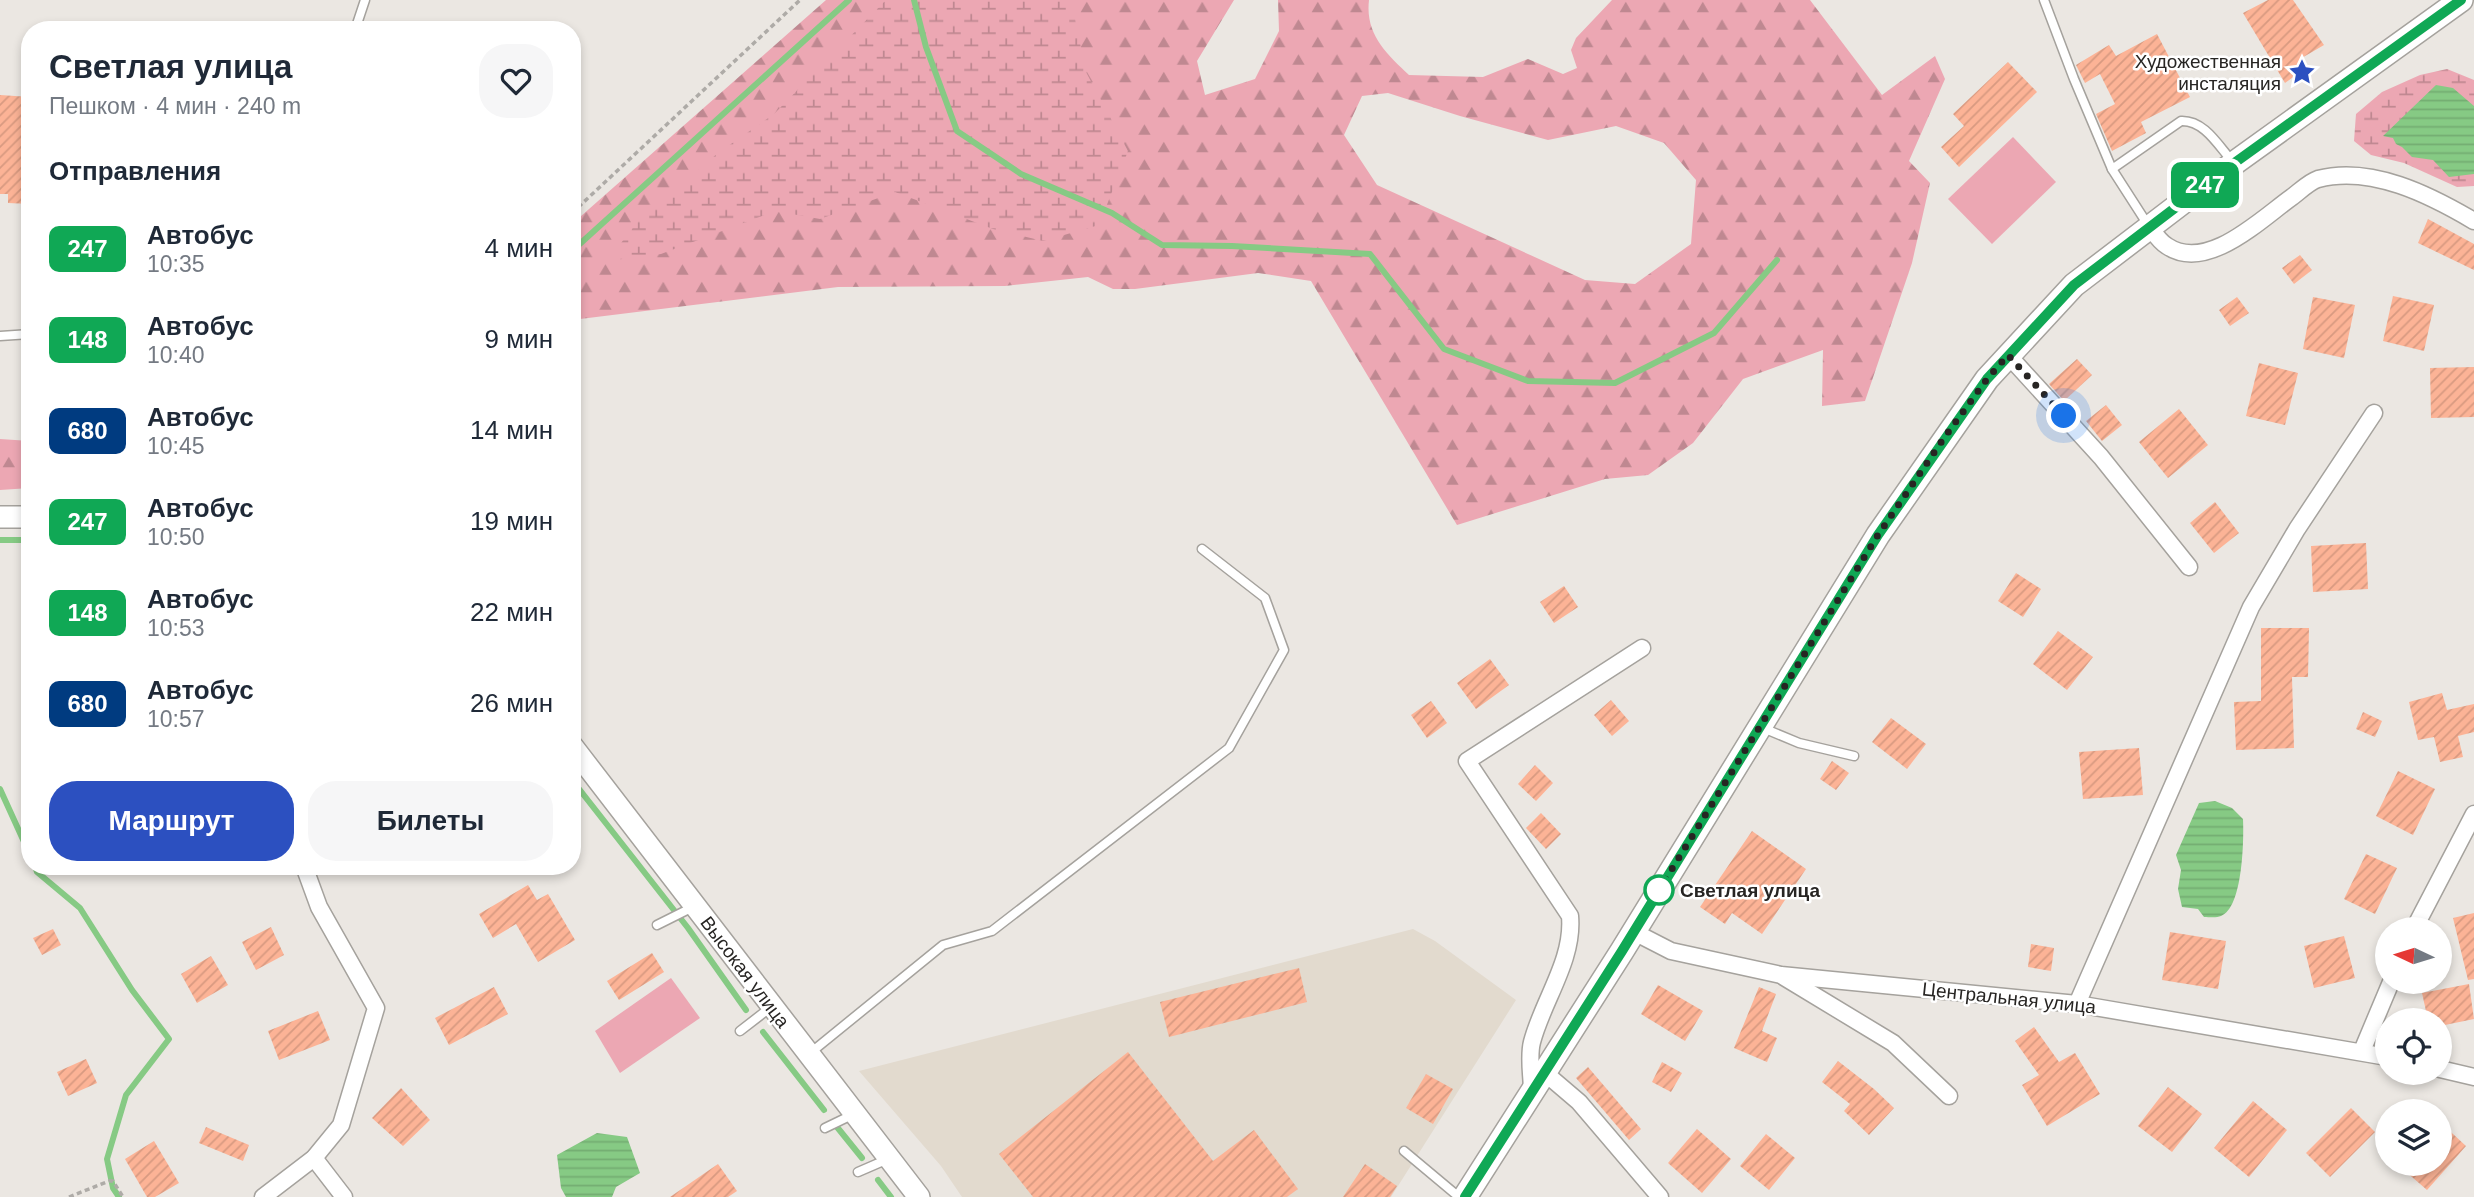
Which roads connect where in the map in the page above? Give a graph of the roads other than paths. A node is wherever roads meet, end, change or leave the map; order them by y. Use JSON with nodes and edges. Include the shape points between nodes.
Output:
{"nodes":[{"id":1,"x":365,"y":0,"type":"edge"},
{"id":2,"x":2044,"y":0,"type":"edge"},
{"id":3,"x":2461,"y":0,"type":"edge"},
{"id":4,"x":358,"y":21,"type":"edge"},
{"id":5,"x":2234,"y":163,"type":"junction"},
{"id":6,"x":2112,"y":169,"type":"junction"},
{"id":7,"x":2474,"y":221,"type":"edge"},
{"id":8,"x":2149,"y":226,"type":"junction"},
{"id":9,"x":21,"y":335,"type":"edge"},
{"id":10,"x":0,"y":336,"type":"edge"},
{"id":11,"x":2008,"y":355,"type":"junction"},
{"id":12,"x":2374,"y":413,"type":"dead end"},
{"id":13,"x":0,"y":517,"type":"edge"},
{"id":14,"x":21,"y":517,"type":"edge"},
{"id":15,"x":1202,"y":549,"type":"dead end"},
{"id":16,"x":2189,"y":567,"type":"dead end"},
{"id":17,"x":1642,"y":648,"type":"dead end"},
{"id":18,"x":1759,"y":726,"type":"junction"},
{"id":19,"x":1854,"y":756,"type":"dead end"},
{"id":20,"x":581,"y":758,"type":"edge"},
{"id":21,"x":2474,"y":814,"type":"edge"},
{"id":22,"x":307,"y":875,"type":"edge"},
{"id":23,"x":691,"y":908,"type":"junction"},
{"id":24,"x":2420,"y":917,"type":"edge"},
{"id":25,"x":657,"y":925,"type":"dead end"},
{"id":26,"x":1634,"y":932,"type":"junction"},
{"id":27,"x":1781,"y":975,"type":"junction"},
{"id":28,"x":2386,"y":994,"type":"edge"},
{"id":29,"x":2077,"y":1004,"type":"junction"},
{"id":30,"x":772,"y":1006,"type":"junction"},
{"id":31,"x":740,"y":1031,"type":"dead end"},
{"id":32,"x":2362,"y":1051,"type":"junction"},
{"id":33,"x":808,"y":1054,"type":"junction"},
{"id":34,"x":2375,"y":1054,"type":"edge"},
{"id":35,"x":2452,"y":1072,"type":"edge"},
{"id":36,"x":2474,"y":1077,"type":"edge"},
{"id":37,"x":1538,"y":1082,"type":"junction"},
{"id":38,"x":1948,"y":1096,"type":"dead end"},
{"id":39,"x":855,"y":1114,"type":"junction"},
{"id":40,"x":825,"y":1128,"type":"dead end"},
{"id":41,"x":1404,"y":1152,"type":"dead end"},
{"id":42,"x":314,"y":1158,"type":"junction"},
{"id":43,"x":890,"y":1158,"type":"junction"},
{"id":44,"x":858,"y":1172,"type":"dead end"},
{"id":45,"x":263,"y":1197,"type":"edge"},
{"id":46,"x":344,"y":1197,"type":"edge"},
{"id":47,"x":919,"y":1197,"type":"edge"},
{"id":48,"x":1459,"y":1197,"type":"edge"},
{"id":49,"x":1465,"y":1197,"type":"edge"},
{"id":50,"x":1660,"y":1197,"type":"edge"}],
"edges":[{"from":1,"to":4,"type":"lane"},
{"from":2,"to":6,"type":"lane"},
{"from":3,"to":5,"type":"main road"},
{"from":5,"to":6,"type":"lane","via":[[2191,120],[2181,121]]},
{"from":5,"to":8,"type":"main road"},
{"from":6,"to":8,"type":"lane"},
{"from":7,"to":8,"type":"street","via":[[2441,201],[2366,177],[2339,175],[2315,180],[2220,248],[2202,253],[2182,253],[2165,246]]},
{"from":8,"to":11,"type":"main road","via":[[2074,285]]},
{"from":9,"to":10,"type":"lane"},
{"from":11,"to":16,"type":"street","via":[[2101,457]]},
{"from":11,"to":18,"type":"main road","via":[[1885,524]]},
{"from":12,"to":29,"type":"street","via":[[2251,607]]},
{"from":13,"to":14,"type":"street"},
{"from":15,"to":33,"type":"lane","via":[[1265,598],[1284,650],[1229,748],[992,931],[943,945]]},
{"from":17,"to":37,"type":"street","via":[[1467,761],[1570,916],[1567,950],[1531,1044]]},
{"from":18,"to":19,"type":"lane","via":[[1799,743]]},
{"from":18,"to":26,"type":"main road"},
{"from":20,"to":23,"type":"street","name":"Высокая улица"},
{"from":21,"to":24,"type":"street"},
{"from":22,"to":42,"type":"street","via":[[319,907],[376,1008],[341,1125]]},
{"from":23,"to":25,"type":"lane"},
{"from":23,"to":30,"type":"street","name":"Высокая улица"},
{"from":26,"to":27,"type":"street","name":"Центральная улица","via":[[1671,951]]},
{"from":26,"to":37,"type":"main road"},
{"from":27,"to":29,"type":"street","name":"Центральная улица"},
{"from":27,"to":38,"type":"street","via":[[1894,1043]]},
{"from":28,"to":32,"type":"street"},
{"from":29,"to":32,"type":"street","name":"Центральная улица"},
{"from":30,"to":31,"type":"lane"},
{"from":30,"to":33,"type":"street","name":"Высокая улица"},
{"from":32,"to":34,"type":"street","name":"Центральная улица"},
{"from":33,"to":39,"type":"street","name":"Высокая улица"},
{"from":35,"to":36,"type":"street"},
{"from":37,"to":49,"type":"main road"},
{"from":37,"to":50,"type":"street","via":[[1579,1102]]},
{"from":39,"to":40,"type":"lane"},
{"from":39,"to":43,"type":"street","name":"Высокая улица"},
{"from":41,"to":48,"type":"lane"},
{"from":42,"to":45,"type":"street"},
{"from":42,"to":46,"type":"street"},
{"from":43,"to":44,"type":"lane"},
{"from":43,"to":47,"type":"street","name":"Высокая улица"}]}
